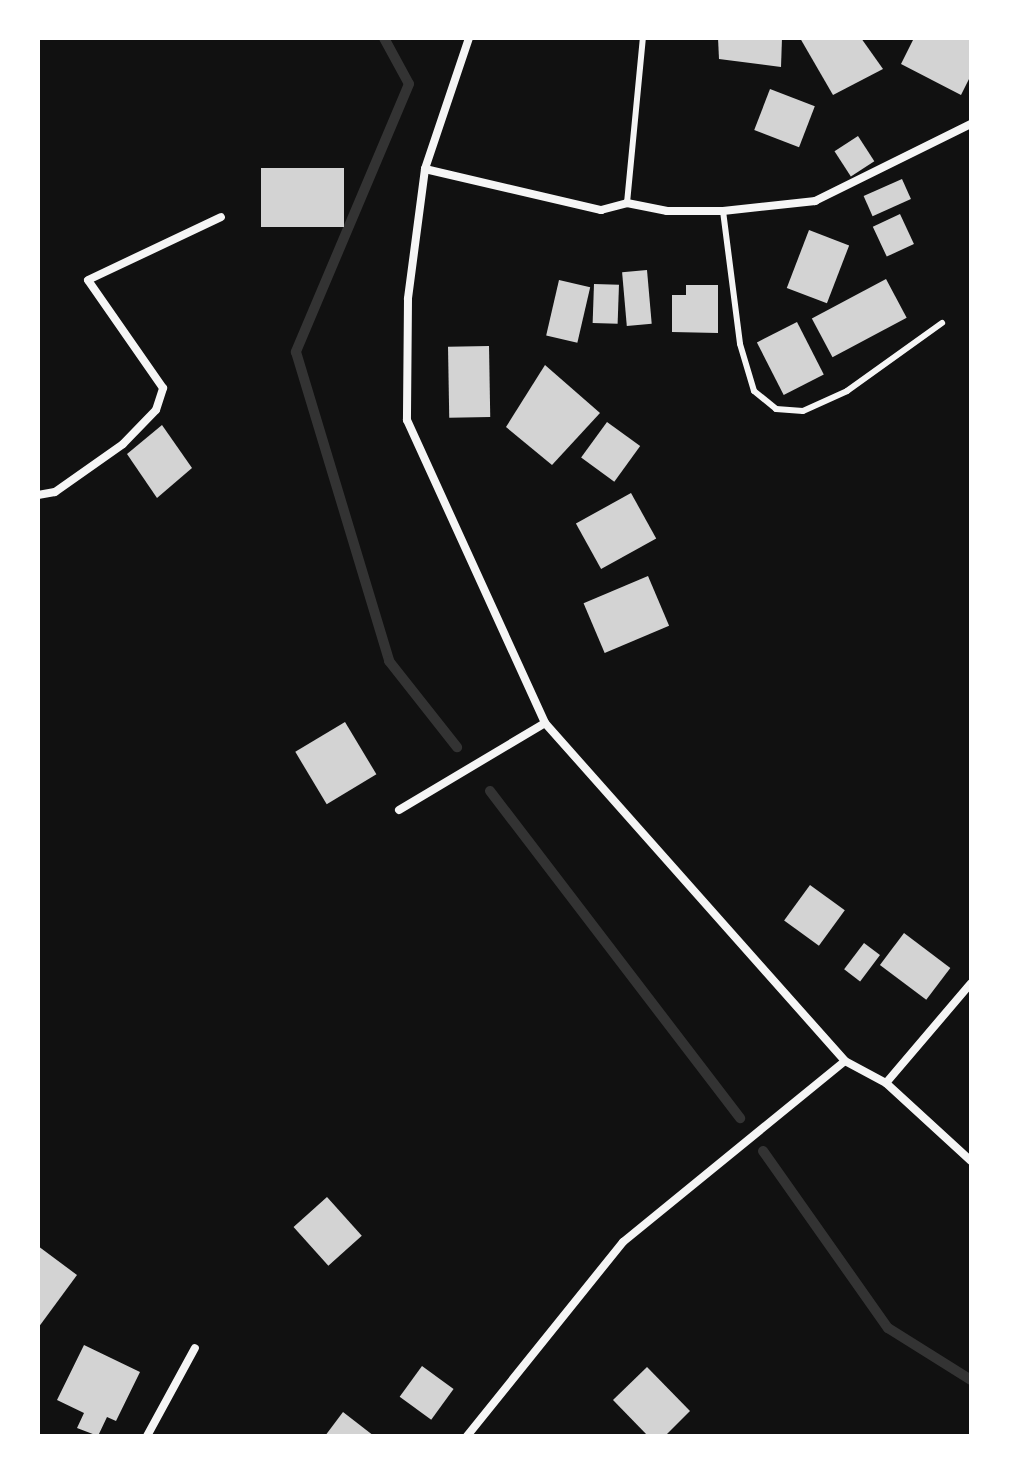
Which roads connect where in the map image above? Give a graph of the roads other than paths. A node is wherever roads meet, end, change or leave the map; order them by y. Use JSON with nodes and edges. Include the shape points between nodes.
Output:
{"nodes":[{"id":1,"x":469,"y":38,"type":"edge"},
{"id":2,"x":643,"y":38,"type":"edge"},
{"id":3,"x":971,"y":124,"type":"edge"},
{"id":4,"x":425,"y":169,"type":"junction"},
{"id":5,"x":627,"y":203,"type":"junction"},
{"id":6,"x":723,"y":211,"type":"junction"},
{"id":7,"x":221,"y":217,"type":"dead end"},
{"id":8,"x":942,"y":323,"type":"dead end"},
{"id":9,"x":38,"y":495,"type":"edge"},
{"id":10,"x":545,"y":723,"type":"junction"},
{"id":11,"x":399,"y":810,"type":"dead end"},
{"id":12,"x":971,"y":983,"type":"edge"},
{"id":13,"x":845,"y":1061,"type":"junction"},
{"id":14,"x":886,"y":1083,"type":"junction"},
{"id":15,"x":971,"y":1161,"type":"edge"},
{"id":16,"x":195,"y":1348,"type":"dead end"},
{"id":17,"x":147,"y":1436,"type":"edge"},
{"id":18,"x":467,"y":1436,"type":"edge"}],
"edges":[{"from":1,"to":4,"type":"street"},
{"from":2,"to":5,"type":"lane"},
{"from":3,"to":6,"type":"street","via":[[815,201]]},
{"from":4,"to":5,"type":"street","via":[[601,210]]},
{"from":4,"to":10,"type":"street","via":[[408,299],[407,420]]},
{"from":5,"to":6,"type":"street","via":[[667,211]]},
{"from":6,"to":8,"type":"lane","via":[[740,344],[754,391],[776,409],[803,411],[847,391]]},
{"from":7,"to":9,"type":"street","via":[[88,280],[163,388],[156,410],[123,444],[55,492]]},
{"from":10,"to":11,"type":"street"},
{"from":10,"to":13,"type":"street"},
{"from":12,"to":14,"type":"street"},
{"from":13,"to":14,"type":"street"},
{"from":13,"to":18,"type":"street","via":[[623,1242]]},
{"from":14,"to":15,"type":"street"},
{"from":16,"to":17,"type":"street"}]}
